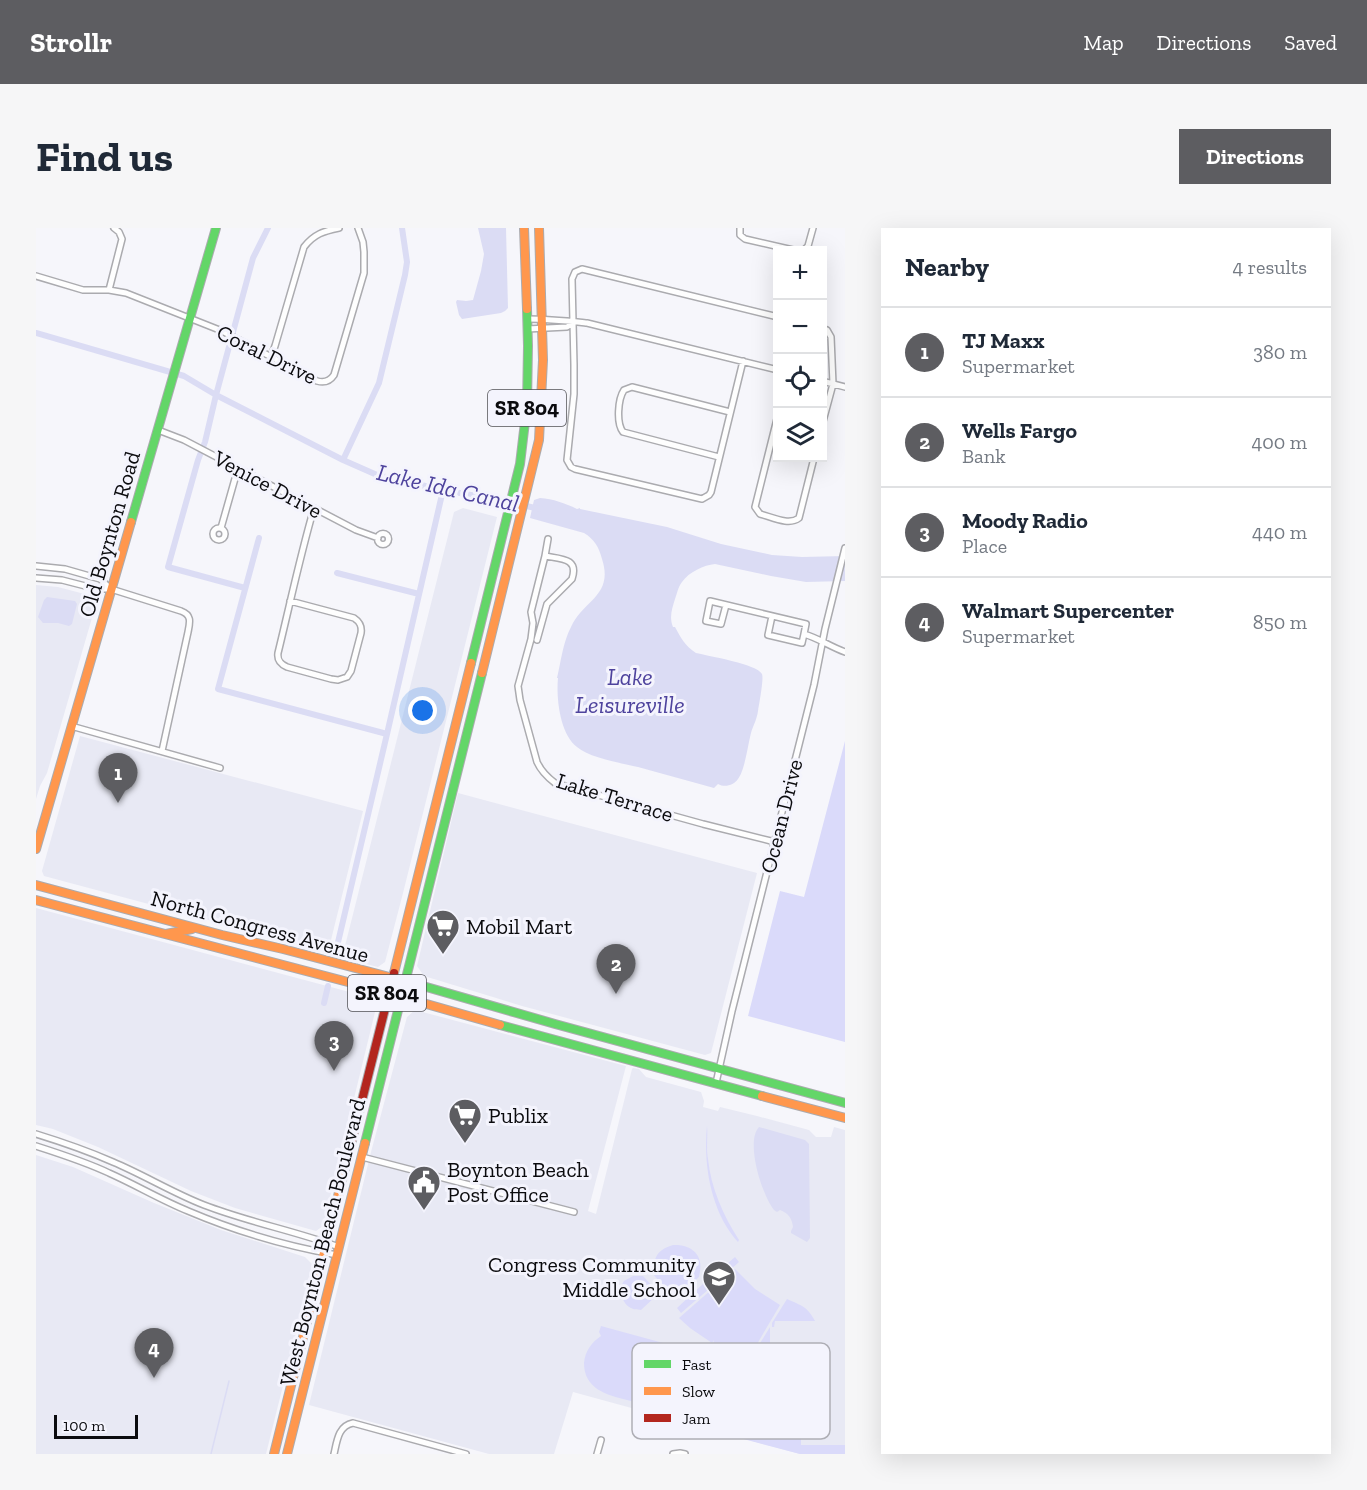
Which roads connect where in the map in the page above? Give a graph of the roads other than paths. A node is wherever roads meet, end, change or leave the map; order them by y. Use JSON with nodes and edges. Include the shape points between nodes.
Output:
{"nodes":[{"id":1,"x":216,"y":228,"type":"edge"},
{"id":2,"x":339,"y":228,"type":"edge"},
{"id":3,"x":358,"y":228,"type":"edge"},
{"id":4,"x":524,"y":228,"type":"edge"},
{"id":5,"x":539,"y":228,"type":"edge"},
{"id":6,"x":740,"y":228,"type":"edge"},
{"id":7,"x":813,"y":228,"type":"edge"},
{"id":8,"x":116,"y":230,"type":"edge"},
{"id":9,"x":777,"y":246,"type":"edge"},
{"id":10,"x":808,"y":246,"type":"edge"},
{"id":11,"x":36,"y":276,"type":"edge"},
{"id":12,"x":110,"y":290,"type":"junction"},
{"id":13,"x":773,"y":316,"type":"edge"},
{"id":14,"x":190,"y":319,"type":"junction"},
{"id":15,"x":528,"y":319,"type":"junction"},
{"id":16,"x":543,"y":323,"type":"junction"},
{"id":17,"x":573,"y":323,"type":"junction"},
{"id":18,"x":527,"y":328,"type":"junction"},
{"id":19,"x":827,"y":331,"type":"edge"},
{"id":20,"x":271,"y":356,"type":"junction"},
{"id":21,"x":743,"y":362,"type":"junction"},
{"id":22,"x":773,"y":369,"type":"edge"},
{"id":23,"x":827,"y":382,"type":"edge"},
{"id":24,"x":833,"y":384,"type":"junction"},
{"id":25,"x":845,"y":387,"type":"edge"},
{"id":26,"x":827,"y":408,"type":"edge"},
{"id":27,"x":730,"y":412,"type":"junction"},
{"id":28,"x":158,"y":430,"type":"junction"},
{"id":29,"x":773,"y":432,"type":"edge"},
{"id":30,"x":719,"y":457,"type":"junction"},
{"id":31,"x":813,"y":462,"type":"edge"},
{"id":32,"x":238,"y":468,"type":"junction"},
{"id":33,"x":314,"y":508,"type":"junction"},
{"id":34,"x":221,"y":528,"type":"dead end"},
{"id":35,"x":378,"y":538,"type":"dead end"},
{"id":36,"x":548,"y":539,"type":"dead end"},
{"id":37,"x":844,"y":551,"type":"edge"},
{"id":38,"x":545,"y":556,"type":"junction"},
{"id":39,"x":36,"y":566,"type":"edge"},
{"id":40,"x":36,"y":578,"type":"edge"},
{"id":41,"x":111,"y":589,"type":"junction"},
{"id":42,"x":291,"y":601,"type":"junction"},
{"id":43,"x":726,"y":605,"type":"junction"},
{"id":44,"x":772,"y":616,"type":"junction"},
{"id":45,"x":804,"y":634,"type":"junction"},
{"id":46,"x":537,"y":640,"type":"dead end"},
{"id":47,"x":822,"y":642,"type":"junction"},
{"id":48,"x":845,"y":652,"type":"edge"},
{"id":49,"x":71,"y":726,"type":"junction"},
{"id":50,"x":162,"y":751,"type":"junction"},
{"id":51,"x":220,"y":768,"type":"dead end"},
{"id":52,"x":440,"y":783,"type":"junction"},
{"id":53,"x":450,"y":801,"type":"junction"},
{"id":54,"x":435,"y":805,"type":"junction"},
{"id":55,"x":445,"y":822,"type":"junction"},
{"id":56,"x":775,"y":842,"type":"junction"},
{"id":57,"x":36,"y":849,"type":"edge"},
{"id":58,"x":36,"y":885,"type":"edge"},
{"id":59,"x":36,"y":900,"type":"edge"},
{"id":60,"x":174,"y":922,"type":"junction"},
{"id":61,"x":196,"y":928,"type":"junction"},
{"id":62,"x":148,"y":930,"type":"junction"},
{"id":63,"x":164,"y":934,"type":"junction"},
{"id":64,"x":391,"y":978,"type":"junction"},
{"id":65,"x":405,"y":982,"type":"junction"},
{"id":66,"x":387,"y":993,"type":"junction"},
{"id":67,"x":401,"y":998,"type":"junction"},
{"id":68,"x":555,"y":1024,"type":"junction"},
{"id":69,"x":583,"y":1032,"type":"junction"},
{"id":70,"x":539,"y":1035,"type":"junction"},
{"id":71,"x":558,"y":1041,"type":"junction"},
{"id":72,"x":719,"y":1068,"type":"junction"},
{"id":73,"x":716,"y":1083,"type":"junction"},
{"id":74,"x":845,"y":1102,"type":"edge"},
{"id":75,"x":845,"y":1118,"type":"edge"},
{"id":76,"x":36,"y":1134,"type":"edge"},
{"id":77,"x":36,"y":1146,"type":"edge"},
{"id":78,"x":362,"y":1157,"type":"junction"},
{"id":79,"x":574,"y":1212,"type":"dead end"},
{"id":80,"x":326,"y":1242,"type":"junction"},
{"id":81,"x":338,"y":1251,"type":"junction"},
{"id":82,"x":323,"y":1253,"type":"junction"},
{"id":83,"x":601,"y":1440,"type":"dead end"},
{"id":84,"x":273,"y":1454,"type":"edge"},
{"id":85,"x":287,"y":1454,"type":"edge"},
{"id":86,"x":334,"y":1454,"type":"edge"},
{"id":87,"x":466,"y":1454,"type":"edge"},
{"id":88,"x":597,"y":1454,"type":"edge"},
{"id":89,"x":673,"y":1454,"type":"edge"},
{"id":90,"x":685,"y":1454,"type":"edge"}],
"edges":[{"from":1,"to":14,"type":"main road","name":"Old Boynton Road"},
{"from":2,"to":20,"type":"street","via":[[318,234],[304,247]]},
{"from":3,"to":20,"type":"street","name":"Coral Drive","via":[[363,242],[364,273],[334,375],[321,382]]},
{"from":4,"to":15,"type":"main road","name":"West Boynton Beach Boulevard","number":"SR 804"},
{"from":5,"to":16,"type":"main road","name":"West Boynton Beach Boulevard","number":"SR 804"},
{"from":6,"to":9,"type":"street","via":[[740,235],[745,238]]},
{"from":7,"to":10,"type":"street"},
{"from":8,"to":12,"type":"street","via":[[122,243]]},
{"from":11,"to":12,"type":"street","name":"Coral Drive","via":[[83,290]]},
{"from":12,"to":14,"type":"street","name":"Coral Drive"},
{"from":13,"to":17,"type":"street","via":[[582,269],[572,279]]},
{"from":14,"to":20,"type":"street","name":"Coral Drive"},
{"from":14,"to":28,"type":"main road","name":"Old Boynton Road"},
{"from":15,"to":16,"type":"street"},
{"from":15,"to":18,"type":"main road","name":"West Boynton Beach Boulevard","number":"SR 804"},
{"from":16,"to":17,"type":"street"},
{"from":16,"to":18,"type":"street"},
{"from":16,"to":53,"type":"main road","name":"West Boynton Beach Boulevard","number":"SR 804","via":[[539,440]]},
{"from":17,"to":21,"type":"street","via":[[587,323]]},
{"from":17,"to":30,"type":"street","via":[[574,394],[567,460],[571,467],[702,500],[711,492]]},
{"from":18,"to":52,"type":"main road","name":"West Boynton Beach Boulevard","number":"SR 804","via":[[527,414],[520,464]]},
{"from":19,"to":24,"type":"street","via":[[831,337]]},
{"from":21,"to":22,"type":"street"},
{"from":21,"to":27,"type":"street"},
{"from":23,"to":24,"type":"street"},
{"from":24,"to":25,"type":"street"},
{"from":24,"to":26,"type":"street"},
{"from":27,"to":30,"type":"street"},
{"from":27,"to":30,"type":"street","via":[[632,387],[620,397],[619,425],[623,432]]},
{"from":28,"to":32,"type":"street","name":"Venice Drive"},
{"from":28,"to":41,"type":"main road","name":"Old Boynton Road"},
{"from":29,"to":31,"type":"street","via":[[755,507],[760,514],[788,522],[799,518]]},
{"from":32,"to":33,"type":"street","name":"Venice Drive"},
{"from":32,"to":34,"type":"street"},
{"from":33,"to":35,"type":"street","name":"Venice Drive"},
{"from":33,"to":42,"type":"street"},
{"from":36,"to":38,"type":"street","name":"Lake Terrace"},
{"from":37,"to":47,"type":"street","name":"Ocean Drive"},
{"from":38,"to":46,"type":"street","via":[[570,562],[574,573],[547,604]]},
{"from":38,"to":56,"type":"street","name":"Lake Terrace","via":[[531,612],[531,639],[518,686],[541,770],[555,783]]},
{"from":39,"to":41,"type":"street","via":[[100,579]]},
{"from":40,"to":41,"type":"street"},
{"from":41,"to":49,"type":"main road","name":"Old Boynton Road"},
{"from":41,"to":50,"type":"street","via":[[181,611],[190,619]]},
{"from":42,"to":42,"type":"street","via":[[354,618],[360,624],[361,633],[347,677],[331,679],[279,662]]},
{"from":43,"to":43,"type":"street","via":[[710,601],[706,621],[721,624]]},
{"from":43,"to":44,"type":"street"},
{"from":44,"to":45,"type":"street","via":[[806,624]]},
{"from":44,"to":45,"type":"street","via":[[768,635],[802,643]]},
{"from":45,"to":47,"type":"street"},
{"from":47,"to":48,"type":"street"},
{"from":47,"to":56,"type":"street","name":"Ocean Drive"},
{"from":49,"to":50,"type":"street"},
{"from":49,"to":57,"type":"main road","name":"Old Boynton Road"},
{"from":50,"to":51,"type":"street"},
{"from":52,"to":53,"type":"main road"},
{"from":52,"to":54,"type":"main road","name":"West Boynton Beach Boulevard","number":"SR 804"},
{"from":53,"to":55,"type":"main road","name":"West Boynton Beach Boulevard","number":"SR 804"},
{"from":54,"to":55,"type":"main road"},
{"from":54,"to":64,"type":"main road","name":"West Boynton Beach Boulevard","number":"SR 804"},
{"from":55,"to":65,"type":"main road","name":"West Boynton Beach Boulevard","number":"SR 804"},
{"from":56,"to":72,"type":"street","name":"Ocean Drive"},
{"from":58,"to":60,"type":"main road","name":"North Congress Avenue"},
{"from":59,"to":62,"type":"main road","name":"North Congress Avenue"},
{"from":60,"to":61,"type":"main road","name":"North Congress Avenue"},
{"from":60,"to":62,"type":"main road"},
{"from":61,"to":63,"type":"main road"},
{"from":61,"to":64,"type":"main road","name":"North Congress Avenue"},
{"from":62,"to":63,"type":"main road","name":"North Congress Avenue"},
{"from":63,"to":66,"type":"main road","name":"North Congress Avenue"},
{"from":64,"to":65,"type":"main road","name":"North Congress Avenue"},
{"from":64,"to":66,"type":"main road","name":"West Boynton Beach Boulevard","number":"SR 804"},
{"from":65,"to":67,"type":"main road","name":"West Boynton Beach Boulevard","number":"SR 804"},
{"from":65,"to":68,"type":"main road","name":"North Congress Avenue"},
{"from":66,"to":67,"type":"main road","name":"North Congress Avenue"},
{"from":66,"to":80,"type":"main road","name":"West Boynton Beach Boulevard","number":"SR 804"},
{"from":67,"to":70,"type":"main road","name":"North Congress Avenue"},
{"from":67,"to":78,"type":"main road","name":"West Boynton Beach Boulevard","number":"SR 804"},
{"from":68,"to":69,"type":"main road","name":"North Congress Avenue"},
{"from":68,"to":70,"type":"main road"},
{"from":69,"to":71,"type":"main road"},
{"from":69,"to":72,"type":"main road","name":"North Congress Avenue"},
{"from":70,"to":71,"type":"main road","name":"North Congress Avenue"},
{"from":71,"to":73,"type":"main road","name":"North Congress Avenue"},
{"from":72,"to":73,"type":"street","name":"Ocean Drive"},
{"from":72,"to":74,"type":"main road","name":"North Congress Avenue"},
{"from":73,"to":75,"type":"main road","name":"North Congress Avenue"},
{"from":76,"to":80,"type":"street","via":[[99,1156],[210,1208]]},
{"from":77,"to":82,"type":"street","via":[[109,1173],[213,1221]]},
{"from":78,"to":79,"type":"street"},
{"from":78,"to":81,"type":"main road","name":"West Boynton Beach Boulevard","number":"SR 804"},
{"from":80,"to":81,"type":"street"},
{"from":80,"to":82,"type":"main road","name":"West Boynton Beach Boulevard","number":"SR 804"},
{"from":81,"to":82,"type":"street"},
{"from":81,"to":85,"type":"main road","name":"West Boynton Beach Boulevard","number":"SR 804"},
{"from":82,"to":84,"type":"main road","name":"West Boynton Beach Boulevard","number":"SR 804"},
{"from":83,"to":88,"type":"street"},
{"from":86,"to":87,"type":"street","via":[[342,1428],[352,1423]]},
{"from":89,"to":90,"type":"street"}]}
